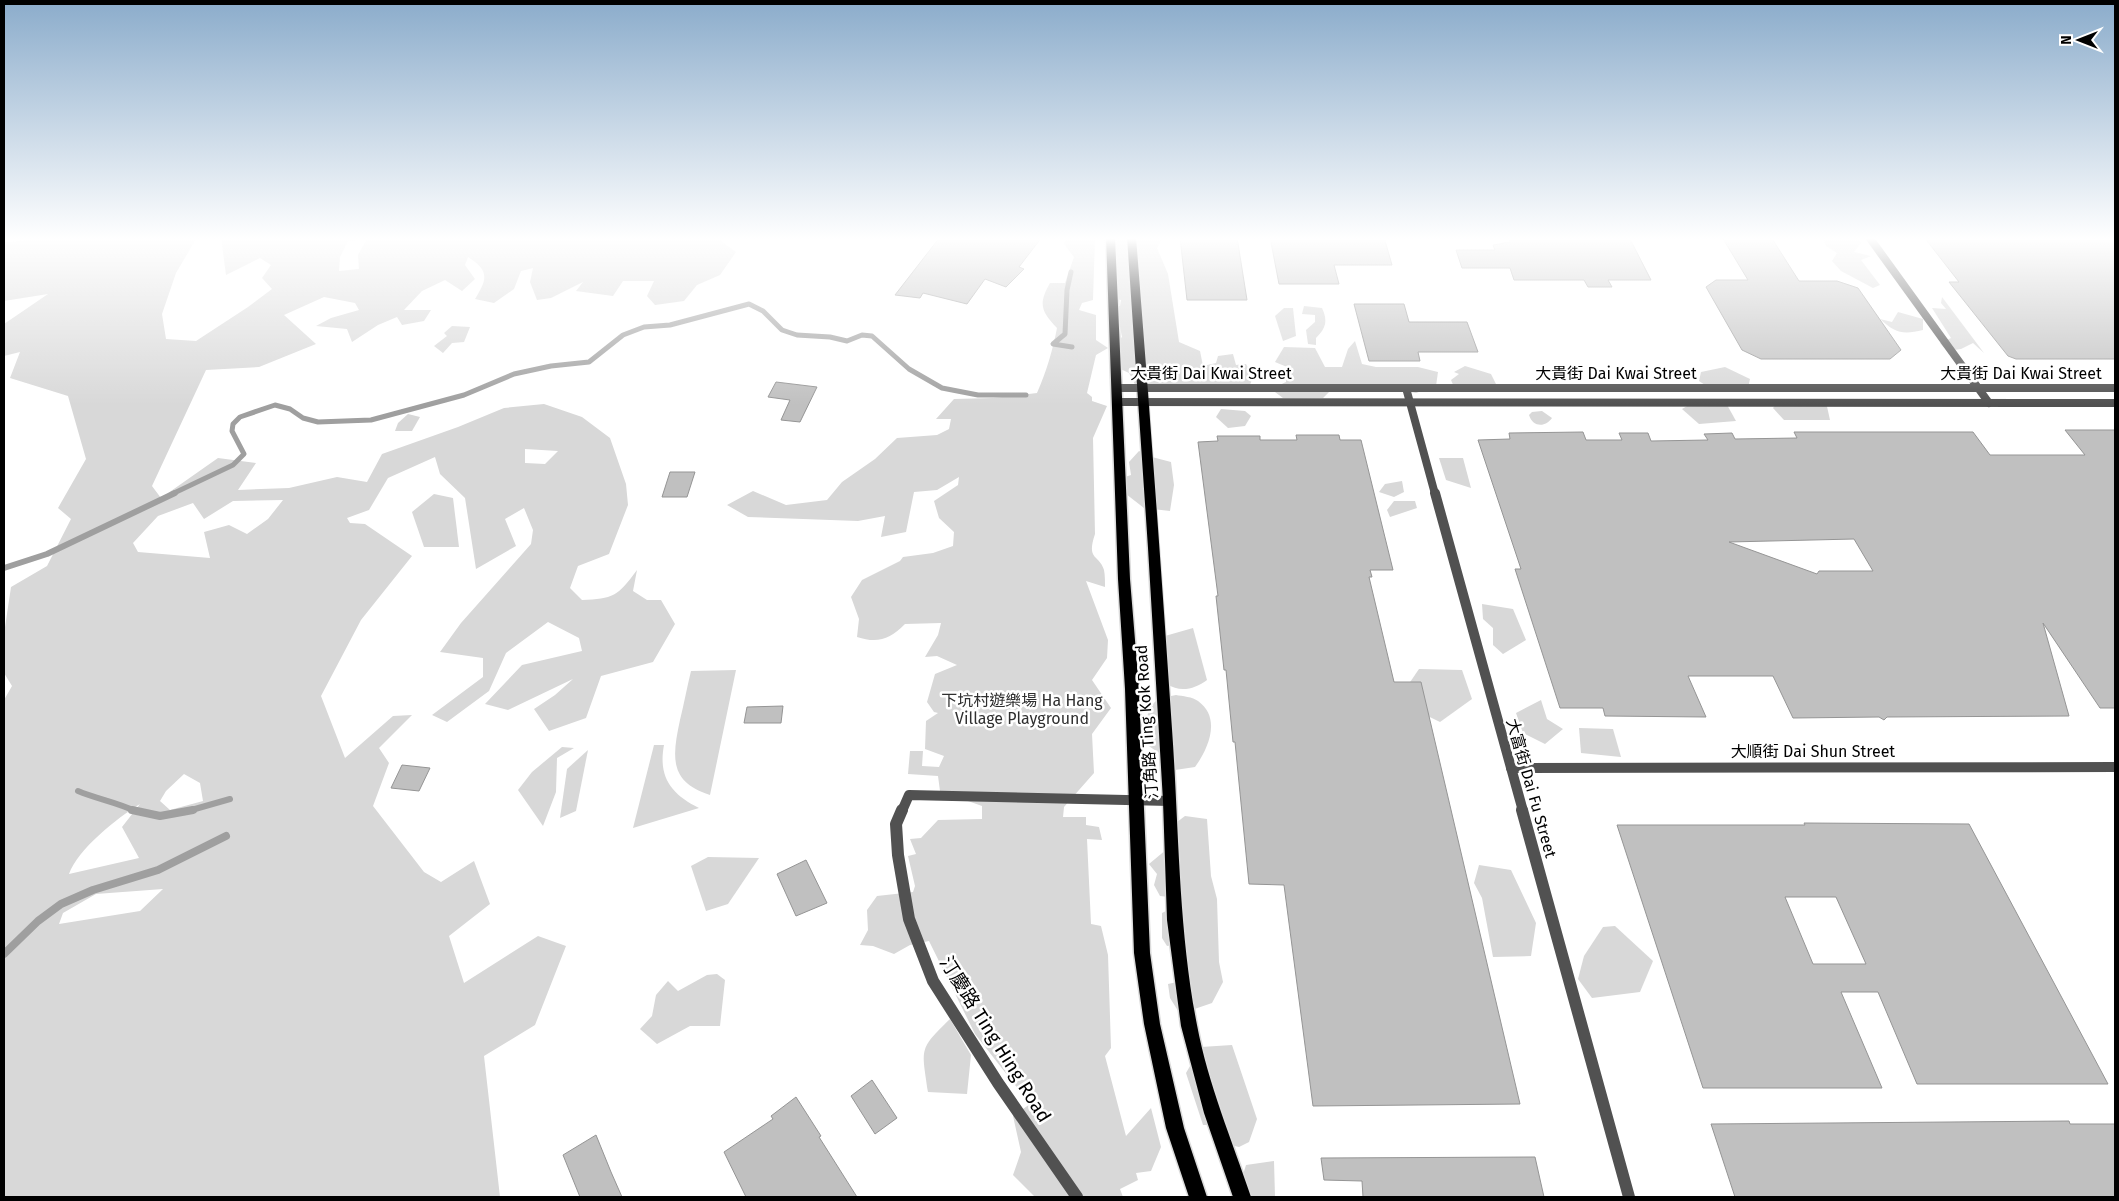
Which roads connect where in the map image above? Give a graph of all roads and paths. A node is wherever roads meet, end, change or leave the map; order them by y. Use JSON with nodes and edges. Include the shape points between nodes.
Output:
{"nodes":[{"id":1,"x":1112,"y":293,"type":"edge"},
{"id":2,"x":1135,"y":293,"type":"edge"},
{"id":3,"x":1909,"y":293,"type":"edge"},
{"id":4,"x":1116,"y":388,"type":"junction"},
{"id":5,"x":1143,"y":388,"type":"junction"},
{"id":6,"x":1406,"y":388,"type":"junction"},
{"id":7,"x":1978,"y":388,"type":"junction"},
{"id":8,"x":2115,"y":388,"type":"edge"},
{"id":9,"x":1117,"y":402,"type":"junction"},
{"id":10,"x":1144,"y":402,"type":"junction"},
{"id":11,"x":1410,"y":402,"type":"junction"},
{"id":12,"x":2115,"y":402,"type":"edge"},
{"id":13,"x":1989,"y":403,"type":"junction"},
{"id":14,"x":2115,"y":767,"type":"edge"},
{"id":15,"x":1511,"y":768,"type":"junction"},
{"id":16,"x":1136,"y":800,"type":"junction"},
{"id":17,"x":1170,"y":801,"type":"junction"},
{"id":18,"x":1077,"y":1197,"type":"edge"},
{"id":19,"x":1198,"y":1197,"type":"edge"},
{"id":20,"x":1242,"y":1197,"type":"edge"},
{"id":21,"x":1629,"y":1197,"type":"edge"}],
"edges":[{"from":1,"to":4,"type":"main road","name":"汀角路 Ting Kok Road"},
{"from":2,"to":5,"type":"main road","name":"汀角路 Ting Kok Road"},
{"from":3,"to":7,"type":"street"},
{"from":4,"to":5,"type":"street","name":"大貴街 Dai Kwai Street"},
{"from":4,"to":9,"type":"main road","name":"汀角路 Ting Kok Road"},
{"from":5,"to":6,"type":"street","name":"大貴街 Dai Kwai Street"},
{"from":5,"to":10,"type":"main road","name":"汀角路 Ting Kok Road"},
{"from":6,"to":7,"type":"street","name":"大貴街 Dai Kwai Street"},
{"from":6,"to":11,"type":"street","name":"大富街 Dai Fu Street"},
{"from":7,"to":8,"type":"street","name":"大貴街 Dai Kwai Street"},
{"from":7,"to":13,"type":"street"},
{"from":9,"to":10,"type":"street","name":"大貴街 Dai Kwai Street"},
{"from":9,"to":16,"type":"main road","name":"汀角路 Ting Kok Road"},
{"from":10,"to":11,"type":"street","name":"大貴街 Dai Kwai Street"},
{"from":10,"to":17,"type":"main road","name":"汀角路 Ting Kok Road"},
{"from":11,"to":13,"type":"street","name":"大貴街 Dai Kwai Street"},
{"from":11,"to":15,"type":"street","name":"大富街 Dai Fu Street"},
{"from":12,"to":13,"type":"street","name":"大貴街 Dai Kwai Street"},
{"from":14,"to":15,"type":"street","name":"大順街 Dai Shun Street"},
{"from":15,"to":21,"type":"street","name":"大富街 Dai Fu Street"},
{"from":16,"to":17,"type":"street","name":"汀慶路 Ting Hing Road"},
{"from":16,"to":18,"type":"street","name":"汀慶路 Ting Hing Road","via":[[909,795],[896,824],[909,919],[933,980],[998,1083]]},
{"from":16,"to":19,"type":"main road","name":"汀角路 Ting Kok Road","via":[[1142,953],[1152,1024],[1175,1128]]},
{"from":17,"to":20,"type":"main road","name":"汀角路 Ting Kok Road","via":[[1175,920],[1189,1026],[1212,1113]]}]}
